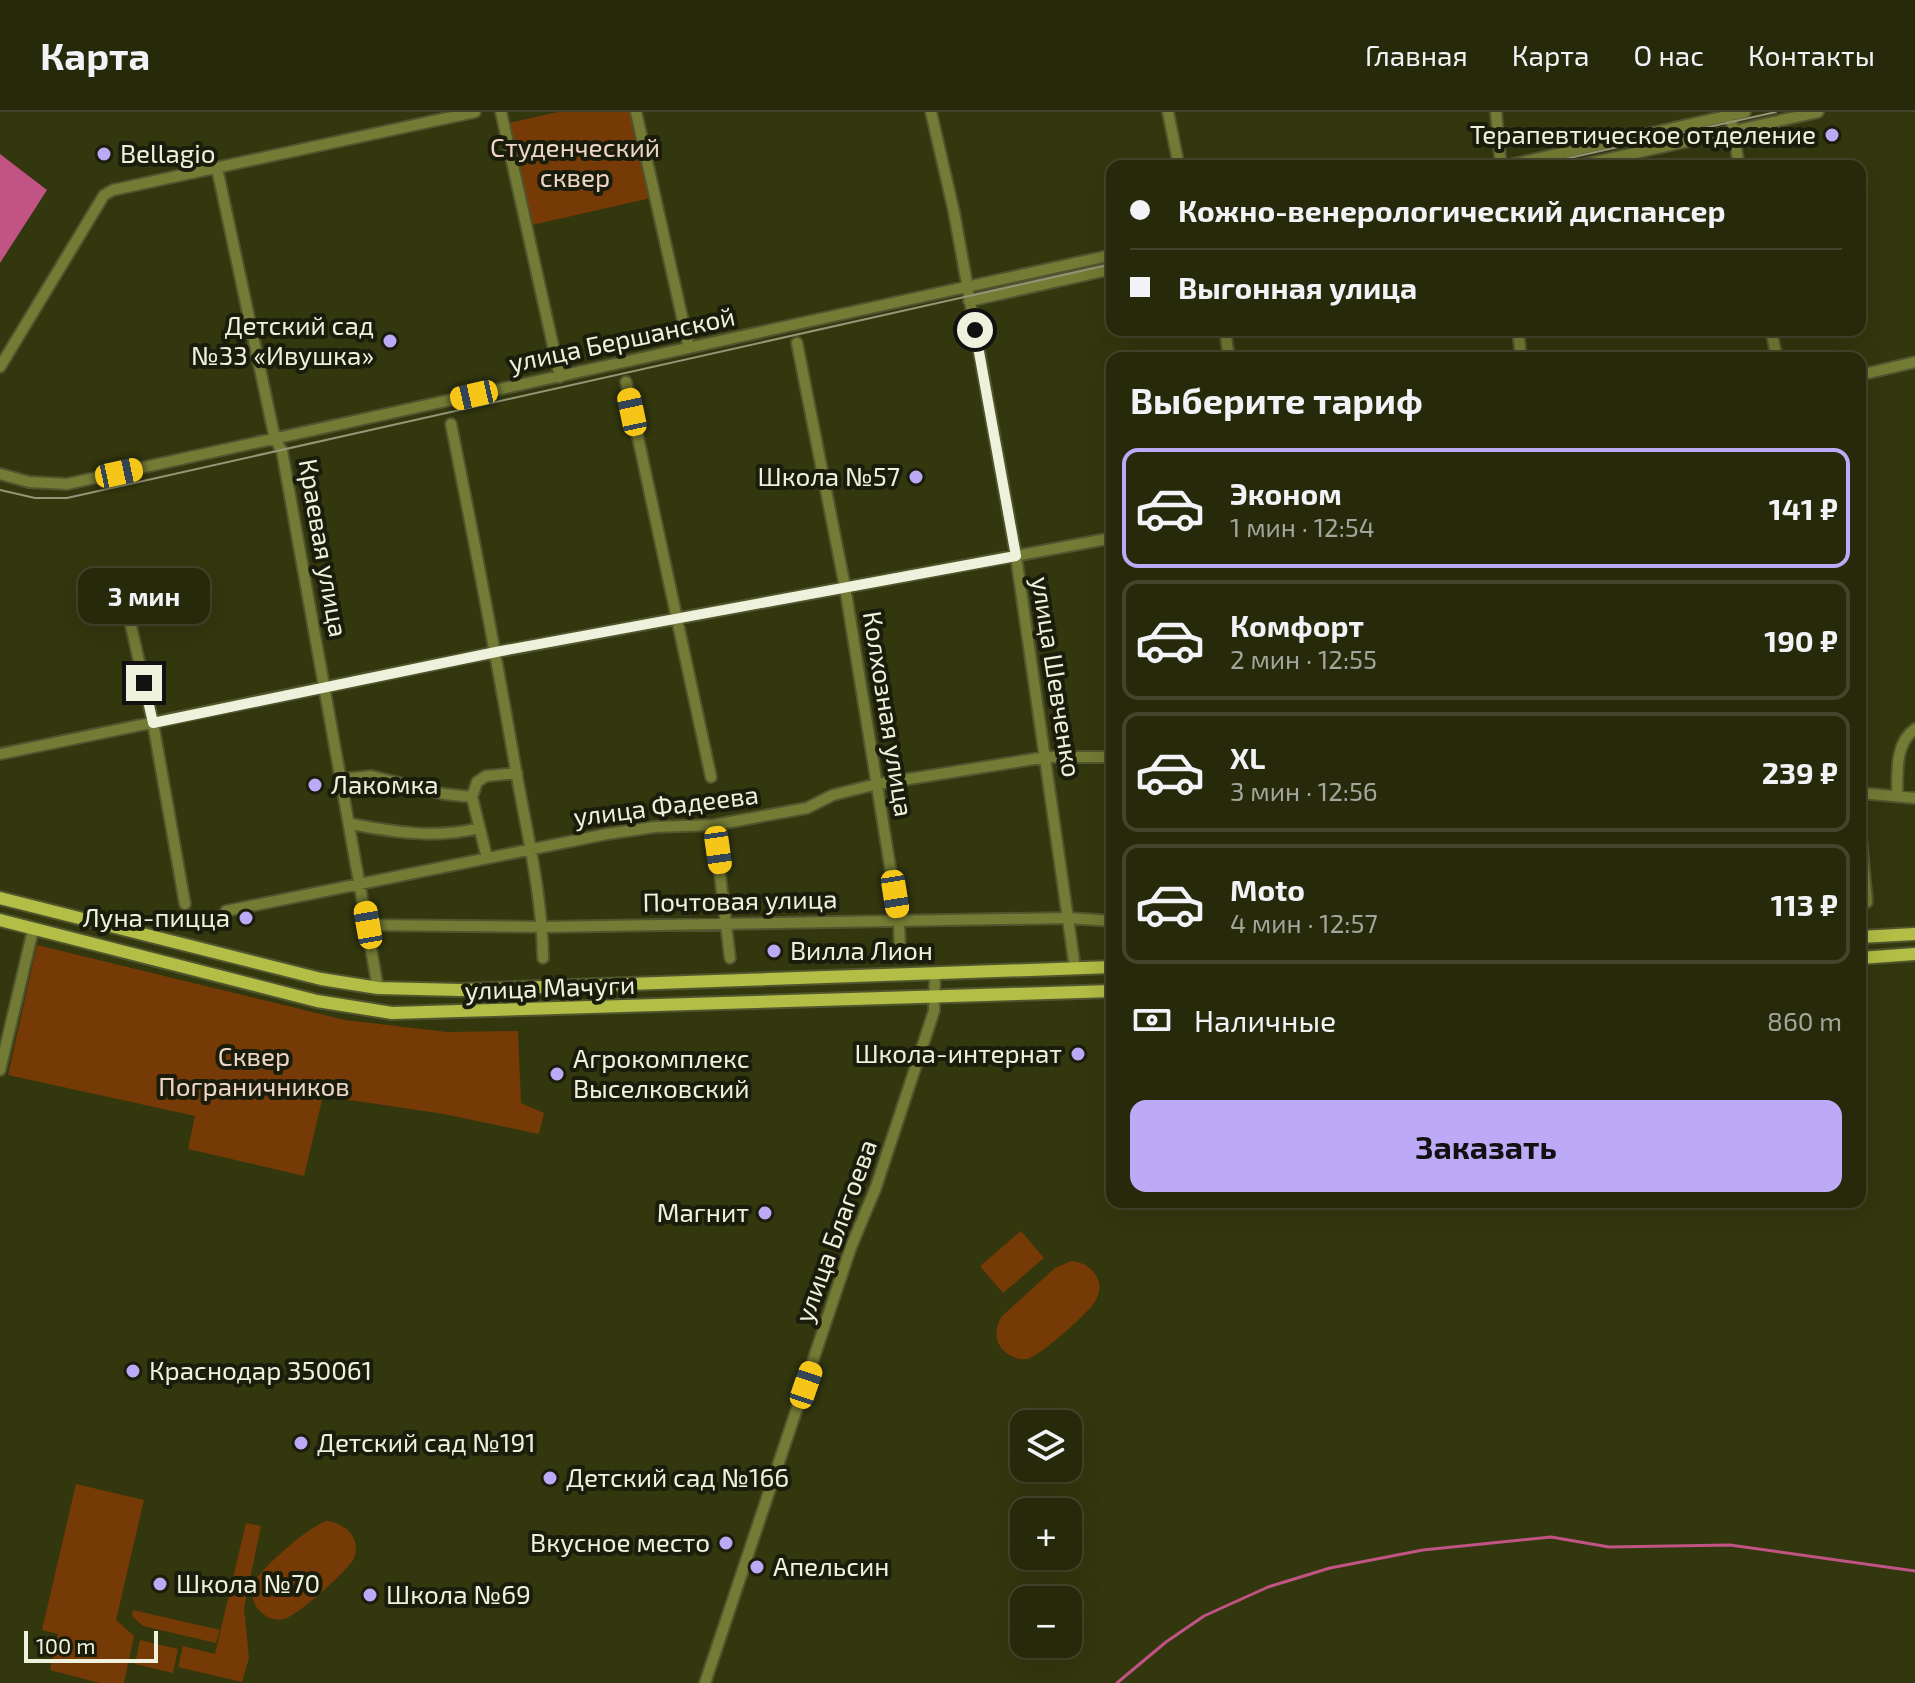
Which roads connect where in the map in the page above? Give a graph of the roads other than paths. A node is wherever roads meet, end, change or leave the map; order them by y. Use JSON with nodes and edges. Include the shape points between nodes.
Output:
{"nodes":[{"id":1,"x":475,"y":112,"type":"edge"},
{"id":2,"x":501,"y":112,"type":"edge"},
{"id":3,"x":636,"y":112,"type":"edge"},
{"id":4,"x":931,"y":112,"type":"edge"},
{"id":5,"x":1168,"y":112,"type":"edge"},
{"id":6,"x":1496,"y":112,"type":"edge"},
{"id":7,"x":1745,"y":112,"type":"edge"},
{"id":8,"x":1818,"y":112,"type":"edge"},
{"id":9,"x":1730,"y":114,"type":"edge"},
{"id":10,"x":1732,"y":131,"type":"junction"},
{"id":11,"x":1178,"y":160,"type":"edge"},
{"id":12,"x":1502,"y":160,"type":"edge"},
{"id":13,"x":1529,"y":160,"type":"edge"},
{"id":14,"x":1604,"y":160,"type":"edge"},
{"id":15,"x":1738,"y":160,"type":"edge"},
{"id":16,"x":217,"y":168,"type":"junction"},
{"id":17,"x":1106,"y":256,"type":"edge"},
{"id":18,"x":1106,"y":270,"type":"edge"},
{"id":19,"x":966,"y":287,"type":"junction"},
{"id":20,"x":969,"y":301,"type":"junction"},
{"id":21,"x":797,"y":343,"type":"dead end"},
{"id":22,"x":689,"y":348,"type":"junction"},
{"id":23,"x":1915,"y":362,"type":"edge"},
{"id":24,"x":0,"y":367,"type":"edge"},
{"id":25,"x":1866,"y":374,"type":"edge"},
{"id":26,"x":560,"y":377,"type":"junction"},
{"id":27,"x":626,"y":382,"type":"dead end"},
{"id":28,"x":451,"y":424,"type":"dead end"},
{"id":29,"x":275,"y":439,"type":"junction"},
{"id":30,"x":0,"y":474,"type":"edge"},
{"id":31,"x":1106,"y":539,"type":"edge"},
{"id":32,"x":1016,"y":556,"type":"junction"},
{"id":33,"x":122,"y":586,"type":"dead end"},
{"id":34,"x":845,"y":587,"type":"junction"},
{"id":35,"x":677,"y":617,"type":"junction"},
{"id":36,"x":496,"y":652,"type":"junction"},
{"id":37,"x":325,"y":686,"type":"junction"},
{"id":38,"x":153,"y":723,"type":"junction"},
{"id":39,"x":1915,"y":729,"type":"edge"},
{"id":40,"x":0,"y":754,"type":"edge"},
{"id":41,"x":1047,"y":757,"type":"junction"},
{"id":42,"x":1106,"y":757,"type":"edge"},
{"id":43,"x":517,"y":773,"type":"junction"},
{"id":44,"x":711,"y":777,"type":"dead end"},
{"id":45,"x":343,"y":779,"type":"junction"},
{"id":46,"x":877,"y":784,"type":"junction"},
{"id":47,"x":1866,"y":793,"type":"edge"},
{"id":48,"x":1897,"y":796,"type":"junction"},
{"id":49,"x":472,"y":797,"type":"junction"},
{"id":50,"x":1915,"y":798,"type":"edge"},
{"id":51,"x":351,"y":824,"type":"junction"},
{"id":52,"x":714,"y":825,"type":"junction"},
{"id":53,"x":479,"y":828,"type":"junction"},
{"id":54,"x":531,"y":847,"type":"junction"},
{"id":55,"x":487,"y":858,"type":"junction"},
{"id":56,"x":361,"y":883,"type":"junction"},
{"id":57,"x":1866,"y":891,"type":"edge"},
{"id":58,"x":0,"y":898,"type":"edge"},
{"id":59,"x":1867,"y":902,"type":"dead end"},
{"id":60,"x":185,"y":904,"type":"dead end"},
{"id":61,"x":226,"y":911,"type":"dead end"},
{"id":62,"x":1069,"y":918,"type":"junction"},
{"id":63,"x":0,"y":920,"type":"edge"},
{"id":64,"x":1106,"y":921,"type":"edge"},
{"id":65,"x":728,"y":922,"type":"junction"},
{"id":66,"x":899,"y":922,"type":"junction"},
{"id":67,"x":368,"y":925,"type":"junction"},
{"id":68,"x":543,"y":927,"type":"junction"},
{"id":69,"x":33,"y":930,"type":"junction"},
{"id":70,"x":1909,"y":934,"type":"edge"},
{"id":71,"x":1866,"y":937,"type":"edge"},
{"id":72,"x":1914,"y":950,"type":"edge"},
{"id":73,"x":900,"y":952,"type":"dead end"},
{"id":74,"x":1866,"y":957,"type":"edge"},
{"id":75,"x":543,"y":958,"type":"dead end"},
{"id":76,"x":730,"y":958,"type":"dead end"},
{"id":77,"x":1106,"y":967,"type":"edge"},
{"id":78,"x":1075,"y":968,"type":"junction"},
{"id":79,"x":935,"y":974,"type":"junction"},
{"id":80,"x":378,"y":988,"type":"junction"},
{"id":81,"x":1106,"y":991,"type":"edge"},
{"id":82,"x":936,"y":998,"type":"junction"},
{"id":83,"x":0,"y":1070,"type":"edge"},
{"id":84,"x":705,"y":1683,"type":"edge"}],
"edges":[{"from":1,"to":16,"type":"street"},
{"from":2,"to":26,"type":"street"},
{"from":3,"to":22,"type":"street"},
{"from":4,"to":19,"type":"street","name":"улица Шевченко"},
{"from":5,"to":11,"type":"street"},
{"from":6,"to":12,"type":"street"},
{"from":7,"to":9,"type":"street"},
{"from":8,"to":10,"type":"street"},
{"from":9,"to":10,"type":"street"},
{"from":9,"to":13,"type":"street"},
{"from":10,"to":14,"type":"street"},
{"from":10,"to":15,"type":"street"},
{"from":16,"to":24,"type":"street","via":[[104,195]]},
{"from":16,"to":29,"type":"street","name":"Краевая улица"},
{"from":17,"to":19,"type":"street","name":"улица Бершанской"},
{"from":18,"to":20,"type":"street"},
{"from":19,"to":20,"type":"street","name":"улица Шевченко"},
{"from":19,"to":22,"type":"street","name":"улица Бершанской"},
{"from":20,"to":32,"type":"street","name":"улица Шевченко"},
{"from":21,"to":34,"type":"street","name":"Колхозная улица"},
{"from":22,"to":26,"type":"street","name":"улица Бершанской"},
{"from":23,"to":25,"type":"street"},
{"from":26,"to":29,"type":"street","name":"улица Бершанской"},
{"from":27,"to":35,"type":"street"},
{"from":28,"to":36,"type":"street"},
{"from":29,"to":30,"type":"street","name":"улица Бершанской","via":[[67,484]]},
{"from":29,"to":37,"type":"street","name":"Краевая улица","via":[[282,451]]},
{"from":31,"to":32,"type":"street"},
{"from":32,"to":34,"type":"street"},
{"from":32,"to":41,"type":"street","name":"улица Шевченко"},
{"from":33,"to":38,"type":"street"},
{"from":34,"to":35,"type":"street"},
{"from":34,"to":46,"type":"street","name":"Колхозная улица"},
{"from":35,"to":36,"type":"street"},
{"from":35,"to":44,"type":"street"},
{"from":36,"to":37,"type":"street"},
{"from":36,"to":43,"type":"street"},
{"from":37,"to":38,"type":"street"},
{"from":37,"to":45,"type":"street","name":"Краевая улица"},
{"from":38,"to":40,"type":"street"},
{"from":38,"to":60,"type":"street"},
{"from":39,"to":48,"type":"street","via":[[1899,751]]},
{"from":41,"to":42,"type":"street","name":"улица Фадеева"},
{"from":41,"to":46,"type":"street","name":"улица Фадеева"},
{"from":41,"to":62,"type":"street","name":"улица Шевченко"},
{"from":43,"to":49,"type":"street","via":[[486,776],[477,782]]},
{"from":43,"to":54,"type":"street"},
{"from":45,"to":49,"type":"street","via":[[371,776]]},
{"from":45,"to":51,"type":"street","name":"Краевая улица"},
{"from":46,"to":52,"type":"street","name":"улица Фадеева","via":[[807,808]]},
{"from":46,"to":66,"type":"street","name":"Колхозная улица"},
{"from":47,"to":48,"type":"street"},
{"from":48,"to":50,"type":"street"},
{"from":49,"to":53,"type":"street"},
{"from":51,"to":53,"type":"street","via":[[443,834]]},
{"from":51,"to":56,"type":"street","name":"Краевая улица"},
{"from":52,"to":54,"type":"street","name":"улица Фадеева","via":[[654,827]]},
{"from":52,"to":65,"type":"street"},
{"from":53,"to":55,"type":"street"},
{"from":54,"to":55,"type":"street","name":"улица Фадеева"},
{"from":54,"to":68,"type":"street"},
{"from":55,"to":56,"type":"street","name":"улица Фадеева"},
{"from":56,"to":61,"type":"street","name":"улица Фадеева"},
{"from":56,"to":67,"type":"street","name":"Краевая улица"},
{"from":57,"to":59,"type":"street"},
{"from":58,"to":80,"type":"main road","name":"улица Мачуги","via":[[231,958]]},
{"from":62,"to":64,"type":"street","name":"Почтовая улица"},
{"from":62,"to":66,"type":"street","name":"Почтовая улица"},
{"from":62,"to":78,"type":"street","name":"улица Шевченко"},
{"from":63,"to":69,"type":"main road","name":"улица Мачуги"},
{"from":65,"to":66,"type":"street","name":"Почтовая улица"},
{"from":65,"to":68,"type":"street","name":"Почтовая улица"},
{"from":65,"to":76,"type":"street"},
{"from":66,"to":73,"type":"street","name":"Колхозная улица"},
{"from":67,"to":68,"type":"street","name":"Почтовая улица"},
{"from":67,"to":80,"type":"street","name":"Краевая улица"},
{"from":68,"to":75,"type":"street"},
{"from":69,"to":82,"type":"main road","name":"улица Мачуги","via":[[317,1001],[392,1013]]},
{"from":69,"to":83,"type":"street"},
{"from":70,"to":71,"type":"main road"},
{"from":70,"to":72,"type":"main road"},
{"from":72,"to":74,"type":"main road"},
{"from":77,"to":78,"type":"main road","name":"улица Мачуги"},
{"from":78,"to":79,"type":"main road","name":"улица Мачуги"},
{"from":79,"to":80,"type":"main road","name":"улица Мачуги"},
{"from":79,"to":82,"type":"street","name":"улица Благоева"},
{"from":81,"to":82,"type":"main road","name":"улица Мачуги"},
{"from":82,"to":84,"type":"street","name":"улица Благоева"}]}
